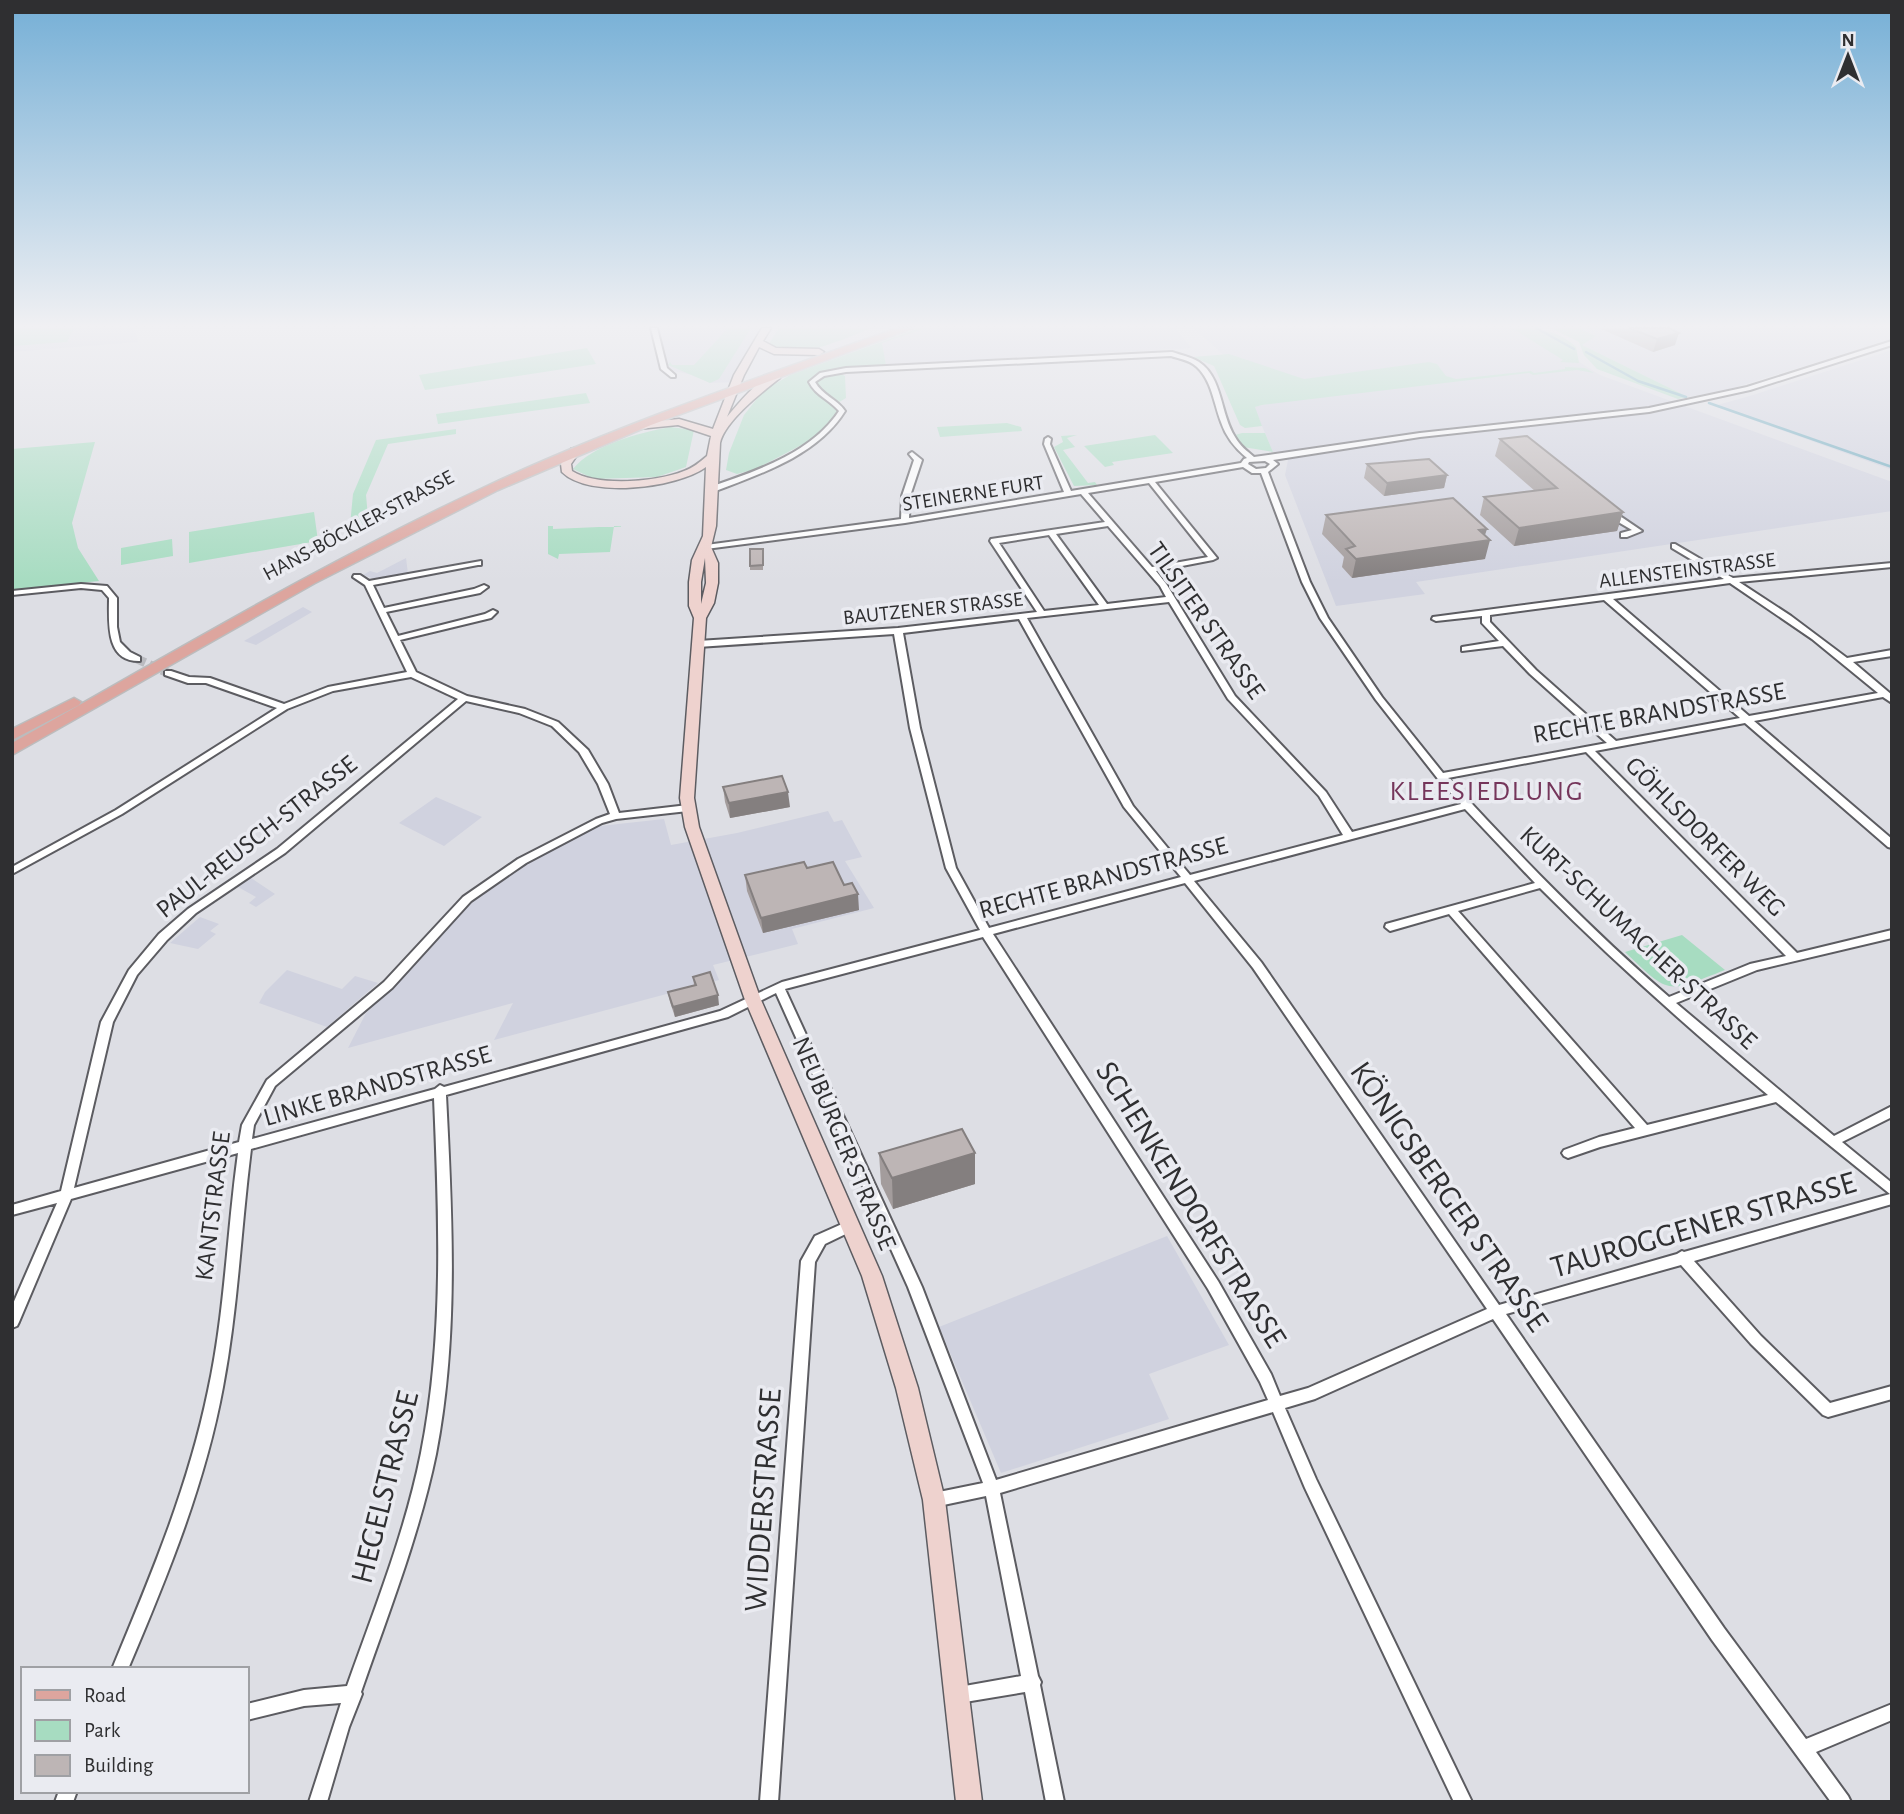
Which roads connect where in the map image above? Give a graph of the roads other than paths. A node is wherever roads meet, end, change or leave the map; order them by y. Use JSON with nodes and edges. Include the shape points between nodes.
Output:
{"nodes":[{"id":1,"x":659,"y":413,"type":"edge"},
{"id":2,"x":671,"y":413,"type":"edge"},
{"id":3,"x":725,"y":413,"type":"edge"},
{"id":4,"x":736,"y":413,"type":"edge"},
{"id":5,"x":841,"y":413,"type":"edge"},
{"id":6,"x":1221,"y":413,"type":"edge"},
{"id":7,"x":1625,"y":413,"type":"edge"},
{"id":8,"x":638,"y":426,"type":"junction"},
{"id":9,"x":1504,"y":426,"type":"junction"},
{"id":10,"x":717,"y":434,"type":"junction"},
{"id":11,"x":1514,"y":434,"type":"edge"},
{"id":12,"x":1048,"y":439,"type":"dead end"},
{"id":13,"x":575,"y":451,"type":"junction"},
{"id":14,"x":912,"y":454,"type":"dead end"},
{"id":15,"x":712,"y":458,"type":"junction"},
{"id":16,"x":1251,"y":458,"type":"junction"},
{"id":17,"x":1266,"y":459,"type":"junction"},
{"id":18,"x":1244,"y":465,"type":"junction"},
{"id":19,"x":1264,"y":471,"type":"junction"},
{"id":20,"x":1152,"y":481,"type":"junction"},
{"id":21,"x":710,"y":490,"type":"junction"},
{"id":22,"x":1084,"y":493,"type":"junction"},
{"id":23,"x":1069,"y":495,"type":"junction"},
{"id":24,"x":1604,"y":510,"type":"edge"},
{"id":25,"x":905,"y":522,"type":"junction"},
{"id":26,"x":1111,"y":523,"type":"junction"},
{"id":27,"x":1051,"y":532,"type":"junction"},
{"id":28,"x":1624,"y":535,"type":"dead end"},
{"id":29,"x":1675,"y":546,"type":"dead end"},
{"id":30,"x":705,"y":547,"type":"junction"},
{"id":31,"x":478,"y":563,"type":"dead end"},
{"id":32,"x":1892,"y":565,"type":"edge"},
{"id":33,"x":1151,"y":570,"type":"junction"},
{"id":34,"x":357,"y":577,"type":"dead end"},
{"id":35,"x":1734,"y":580,"type":"junction"},
{"id":36,"x":368,"y":584,"type":"junction"},
{"id":37,"x":484,"y":587,"type":"dead end"},
{"id":38,"x":12,"y":593,"type":"edge"},
{"id":39,"x":1606,"y":597,"type":"junction"},
{"id":40,"x":1171,"y":599,"type":"junction"},
{"id":41,"x":1105,"y":607,"type":"junction"},
{"id":42,"x":381,"y":611,"type":"junction"},
{"id":43,"x":492,"y":612,"type":"dead end"},
{"id":44,"x":1486,"y":613,"type":"junction"},
{"id":45,"x":1042,"y":614,"type":"junction"},
{"id":46,"x":1022,"y":617,"type":"junction"},
{"id":47,"x":1436,"y":619,"type":"dead end"},
{"id":48,"x":898,"y":631,"type":"junction"},
{"id":49,"x":395,"y":639,"type":"junction"},
{"id":50,"x":1504,"y":643,"type":"junction"},
{"id":51,"x":698,"y":644,"type":"junction"},
{"id":52,"x":1465,"y":649,"type":"dead end"},
{"id":53,"x":1892,"y":653,"type":"edge"},
{"id":54,"x":137,"y":659,"type":"tunnel mouth"},
{"id":55,"x":1849,"y":660,"type":"junction"},
{"id":56,"x":167,"y":673,"type":"tunnel mouth"},
{"id":57,"x":412,"y":674,"type":"junction"},
{"id":58,"x":1888,"y":697,"type":"edge"},
{"id":59,"x":464,"y":698,"type":"junction"},
{"id":60,"x":284,"y":707,"type":"junction"},
{"id":61,"x":1748,"y":718,"type":"junction"},
{"id":62,"x":12,"y":734,"type":"edge"},
{"id":63,"x":1613,"y":743,"type":"junction"},
{"id":64,"x":1587,"y":748,"type":"junction"},
{"id":65,"x":12,"y":750,"type":"edge"},
{"id":66,"x":1442,"y":776,"type":"junction"},
{"id":67,"x":1468,"y":805,"type":"junction"},
{"id":68,"x":688,"y":808,"type":"junction"},
{"id":69,"x":615,"y":816,"type":"junction"},
{"id":70,"x":1348,"y":834,"type":"junction"},
{"id":71,"x":1892,"y":845,"type":"edge"},
{"id":72,"x":12,"y":871,"type":"edge"},
{"id":73,"x":1184,"y":878,"type":"junction"},
{"id":74,"x":1543,"y":884,"type":"junction"},
{"id":75,"x":1451,"y":910,"type":"junction"},
{"id":76,"x":1390,"y":927,"type":"dead end"},
{"id":77,"x":986,"y":932,"type":"junction"},
{"id":78,"x":1892,"y":934,"type":"edge"},
{"id":79,"x":1793,"y":956,"type":"junction"},
{"id":80,"x":779,"y":987,"type":"junction"},
{"id":81,"x":753,"y":1000,"type":"junction"},
{"id":82,"x":1669,"y":1002,"type":"junction"},
{"id":83,"x":440,"y":1090,"type":"junction"},
{"id":84,"x":1779,"y":1097,"type":"junction"},
{"id":85,"x":1892,"y":1111,"type":"edge"},
{"id":86,"x":1645,"y":1131,"type":"junction"},
{"id":87,"x":1832,"y":1142,"type":"junction"},
{"id":88,"x":245,"y":1146,"type":"junction"},
{"id":89,"x":1568,"y":1153,"type":"dead end"},
{"id":90,"x":1892,"y":1191,"type":"edge"},
{"id":91,"x":66,"y":1196,"type":"junction"},
{"id":92,"x":1892,"y":1199,"type":"edge"},
{"id":93,"x":12,"y":1210,"type":"edge"},
{"id":94,"x":851,"y":1225,"type":"junction"},
{"id":95,"x":1682,"y":1257,"type":"junction"},
{"id":96,"x":1497,"y":1311,"type":"junction"},
{"id":97,"x":12,"y":1322,"type":"edge"},
{"id":98,"x":1891,"y":1393,"type":"edge"},
{"id":99,"x":1275,"y":1403,"type":"junction"},
{"id":100,"x":992,"y":1488,"type":"junction"},
{"id":101,"x":934,"y":1500,"type":"junction"},
{"id":102,"x":121,"y":1667,"type":"edge"},
{"id":103,"x":1033,"y":1682,"type":"junction"},
{"id":104,"x":354,"y":1694,"type":"junction"},
{"id":105,"x":959,"y":1695,"type":"junction"},
{"id":106,"x":248,"y":1712,"type":"edge"},
{"id":107,"x":1892,"y":1712,"type":"edge"},
{"id":108,"x":1802,"y":1749,"type":"junction"},
{"id":109,"x":318,"y":1802,"type":"edge"},
{"id":110,"x":769,"y":1802,"type":"edge"},
{"id":111,"x":969,"y":1802,"type":"edge"},
{"id":112,"x":1055,"y":1802,"type":"edge"},
{"id":113,"x":1463,"y":1802,"type":"edge"},
{"id":114,"x":1842,"y":1802,"type":"edge"}],
"edges":[{"from":1,"to":62,"type":"main road","name":"HANS-BÖCKLER-STRASSE","via":[[573,442],[487,481]]},
{"from":2,"to":8,"type":"main road","name":"HANS-BÖCKLER-STRASSE"},
{"from":3,"to":10,"type":"street","name":"NEUBURGER STRASSE"},
{"from":4,"to":10,"type":"street"},
{"from":5,"to":21,"type":"street","via":[[816,439]]},
{"from":6,"to":16,"type":"street","via":[[1232,444]]},
{"from":7,"to":9,"type":"street"},
{"from":8,"to":10,"type":"street","via":[[679,422]]},
{"from":8,"to":13,"type":"main road","name":"HANS-BÖCKLER-STRASSE"},
{"from":9,"to":11,"type":"street"},
{"from":9,"to":17,"type":"street"},
{"from":10,"to":15,"type":"street","name":"NEUBURGER STRASSE"},
{"from":12,"to":23,"type":"street"},
{"from":13,"to":15,"type":"street","via":[[566,464],[567,472],[597,483],[673,478]]},
{"from":13,"to":65,"type":"main road","name":"HANS-BÖCKLER-STRASSE","via":[[368,549]]},
{"from":14,"to":25,"type":"street","via":[[918,460],[905,496]]},
{"from":15,"to":21,"type":"street","name":"NEUBURGER STRASSE"},
{"from":16,"to":17,"type":"street"},
{"from":16,"to":18,"type":"street"},
{"from":17,"to":19,"type":"street","via":[[1274,467]]},
{"from":18,"to":19,"type":"street","name":"STEINERNE FURT"},
{"from":18,"to":20,"type":"street","name":"STEINERNE FURT"},
{"from":19,"to":66,"type":"street","name":"KURT-SCHUMACHER-STRASSE","via":[[1299,567],[1323,617],[1374,692]]},
{"from":20,"to":22,"type":"street","name":"STEINERNE FURT"},
{"from":20,"to":33,"type":"street","via":[[1213,558]]},
{"from":21,"to":30,"type":"street","name":"NEUBURGER STRASSE"},
{"from":22,"to":23,"type":"street","name":"STEINERNE FURT"},
{"from":22,"to":26,"type":"street","name":"TILSITER STRASSE"},
{"from":23,"to":25,"type":"street","name":"STEINERNE FURT"},
{"from":24,"to":28,"type":"street","via":[[1638,531]]},
{"from":25,"to":30,"type":"street","name":"STEINERNE FURT"},
{"from":26,"to":27,"type":"street"},
{"from":26,"to":33,"type":"street","name":"TILSITER STRASSE"},
{"from":27,"to":41,"type":"street"},
{"from":27,"to":45,"type":"street","via":[[994,541]]},
{"from":29,"to":35,"type":"street"},
{"from":30,"to":51,"type":"street","name":"NEUBURGER STRASSE","via":[[713,560]]},
{"from":31,"to":36,"type":"street"},
{"from":32,"to":35,"type":"street","name":"ALLENSTEINSTRASSE"},
{"from":33,"to":40,"type":"street","name":"TILSITER STRASSE"},
{"from":34,"to":36,"type":"street"},
{"from":35,"to":39,"type":"street","name":"ALLENSTEINSTRASSE"},
{"from":35,"to":55,"type":"street"},
{"from":36,"to":42,"type":"street"},
{"from":37,"to":42,"type":"street"},
{"from":38,"to":54,"type":"street","via":[[104,588],[113,598],[115,644]]},
{"from":39,"to":44,"type":"street","name":"ALLENSTEINSTRASSE"},
{"from":39,"to":61,"type":"street"},
{"from":40,"to":41,"type":"street","name":"BAUTZENER STRASSE"},
{"from":40,"to":70,"type":"street","name":"TILSITER STRASSE","via":[[1231,697],[1323,794]]},
{"from":41,"to":45,"type":"street","name":"BAUTZENER STRASSE"},
{"from":42,"to":49,"type":"street"},
{"from":43,"to":49,"type":"street"},
{"from":44,"to":47,"type":"street","name":"ALLENSTEINSTRASSE"},
{"from":44,"to":50,"type":"street","via":[[1486,623]]},
{"from":45,"to":46,"type":"street","name":"BAUTZENER STRASSE"},
{"from":46,"to":48,"type":"street","name":"BAUTZENER STRASSE"},
{"from":46,"to":73,"type":"street","name":"KÖNIGSBERGER STRASSE","via":[[1129,807]]},
{"from":48,"to":51,"type":"street","name":"BAUTZENER STRASSE"},
{"from":48,"to":77,"type":"street","name":"SCHENKENDORFSTRASSE","via":[[942,841],[951,868]]},
{"from":49,"to":57,"type":"street"},
{"from":50,"to":52,"type":"street"},
{"from":50,"to":63,"type":"street"},
{"from":51,"to":68,"type":"street","name":"NEUBURGER STRASSE"},
{"from":53,"to":55,"type":"street"},
{"from":55,"to":58,"type":"street"},
{"from":56,"to":60,"type":"street","via":[[207,680]]},
{"from":57,"to":59,"type":"street"},
{"from":57,"to":60,"type":"street","via":[[331,689]]},
{"from":58,"to":61,"type":"street","name":"RECHTE BRANDSTRASSE"},
{"from":59,"to":69,"type":"street","via":[[555,724],[586,755]]},
{"from":59,"to":91,"type":"street","name":"PAUL-REUSCH-STRASSE","via":[[281,851],[192,911],[133,973],[107,1022]]},
{"from":60,"to":72,"type":"street","via":[[118,812]]},
{"from":61,"to":63,"type":"street","name":"RECHTE BRANDSTRASSE"},
{"from":61,"to":71,"type":"street"},
{"from":63,"to":64,"type":"street","name":"RECHTE BRANDSTRASSE"},
{"from":64,"to":66,"type":"street","name":"RECHTE BRANDSTRASSE"},
{"from":64,"to":79,"type":"street","name":"GÖHLSDORFER WEG"},
{"from":66,"to":67,"type":"street","name":"KURT-SCHUMACHER-STRASSE"},
{"from":67,"to":70,"type":"street","name":"RECHTE BRANDSTRASSE"},
{"from":67,"to":74,"type":"street","name":"KURT-SCHUMACHER-STRASSE"},
{"from":68,"to":69,"type":"street","name":"KANTSTRASSE"},
{"from":68,"to":81,"type":"street","name":"NEUBURGER STRASSE"},
{"from":69,"to":88,"type":"street","name":"KANTSTRASSE","via":[[522,861],[467,899],[388,985],[271,1083],[257,1103]]},
{"from":70,"to":73,"type":"street","name":"RECHTE BRANDSTRASSE"},
{"from":73,"to":77,"type":"street","name":"RECHTE BRANDSTRASSE"},
{"from":73,"to":96,"type":"street","name":"KÖNIGSBERGER STRASSE","via":[[1257,965]]},
{"from":74,"to":75,"type":"street"},
{"from":74,"to":82,"type":"street","name":"KURT-SCHUMACHER-STRASSE"},
{"from":75,"to":76,"type":"street"},
{"from":75,"to":86,"type":"street"},
{"from":77,"to":80,"type":"street","name":"RECHTE BRANDSTRASSE"},
{"from":77,"to":99,"type":"street","name":"SCHENKENDORFSTRASSE","via":[[1213,1284]]},
{"from":78,"to":79,"type":"street"},
{"from":79,"to":82,"type":"street"},
{"from":80,"to":81,"type":"street","name":"RECHTE BRANDSTRASSE"},
{"from":80,"to":100,"type":"street","name":"NEUBURGER STRASSE","via":[[915,1287]]},
{"from":81,"to":83,"type":"street","name":"LINKE BRANDSTRASSE","via":[[724,1014]]},
{"from":81,"to":94,"type":"street","name":"NEUBURGER STRASSE"},
{"from":82,"to":84,"type":"street","name":"KURT-SCHUMACHER-STRASSE"},
{"from":83,"to":88,"type":"street","name":"LINKE BRANDSTRASSE"},
{"from":83,"to":104,"type":"street","name":"HEGELSTRASSE","via":[[447,1284],[438,1387],[416,1504]]},
{"from":84,"to":86,"type":"street"},
{"from":84,"to":87,"type":"street","name":"KURT-SCHUMACHER-STRASSE"},
{"from":85,"to":87,"type":"street"},
{"from":86,"to":89,"type":"street"},
{"from":87,"to":90,"type":"street","name":"KURT-SCHUMACHER-STRASSE"},
{"from":88,"to":91,"type":"street","name":"LINKE BRANDSTRASSE"},
{"from":88,"to":102,"type":"street","name":"KANTSTRASSE","via":[[219,1370],[208,1424],[172,1540]]},
{"from":91,"to":93,"type":"street","name":"LINKE BRANDSTRASSE"},
{"from":91,"to":97,"type":"street","name":"PAUL-REUSCH-STRASSE"},
{"from":92,"to":95,"type":"street","name":"TAUROGGENER STRASSE"},
{"from":94,"to":101,"type":"street","name":"NEUBURGER STRASSE","via":[[885,1312]]},
{"from":94,"to":110,"type":"street","name":"WIDDERSTRASSE","via":[[820,1240],[808,1261]]},
{"from":95,"to":96,"type":"street","name":"TAUROGGENER STRASSE"},
{"from":95,"to":98,"type":"street","via":[[1756,1340],[1828,1410]]},
{"from":96,"to":99,"type":"street","name":"TAUROGGENER STRASSE","via":[[1310,1394]]},
{"from":96,"to":108,"type":"street","name":"KÖNIGSBERGER STRASSE"},
{"from":99,"to":100,"type":"street","name":"TAUROGGENER STRASSE"},
{"from":99,"to":113,"type":"street","name":"SCHENKENDORFSTRASSE"},
{"from":100,"to":101,"type":"street","name":"TAUROGGENER STRASSE"},
{"from":100,"to":103,"type":"street","name":"NEUBURGER STRASSE"},
{"from":101,"to":105,"type":"street","name":"NEUBURGER STRASSE"},
{"from":103,"to":105,"type":"street"},
{"from":103,"to":112,"type":"street","name":"NEUBURGER STRASSE"},
{"from":104,"to":106,"type":"street","via":[[304,1698]]},
{"from":104,"to":109,"type":"street","name":"HEGELSTRASSE"},
{"from":105,"to":111,"type":"street","name":"NEUBURGER STRASSE"},
{"from":107,"to":108,"type":"street"},
{"from":108,"to":114,"type":"street","name":"KÖNIGSBERGER STRASSE"}]}
